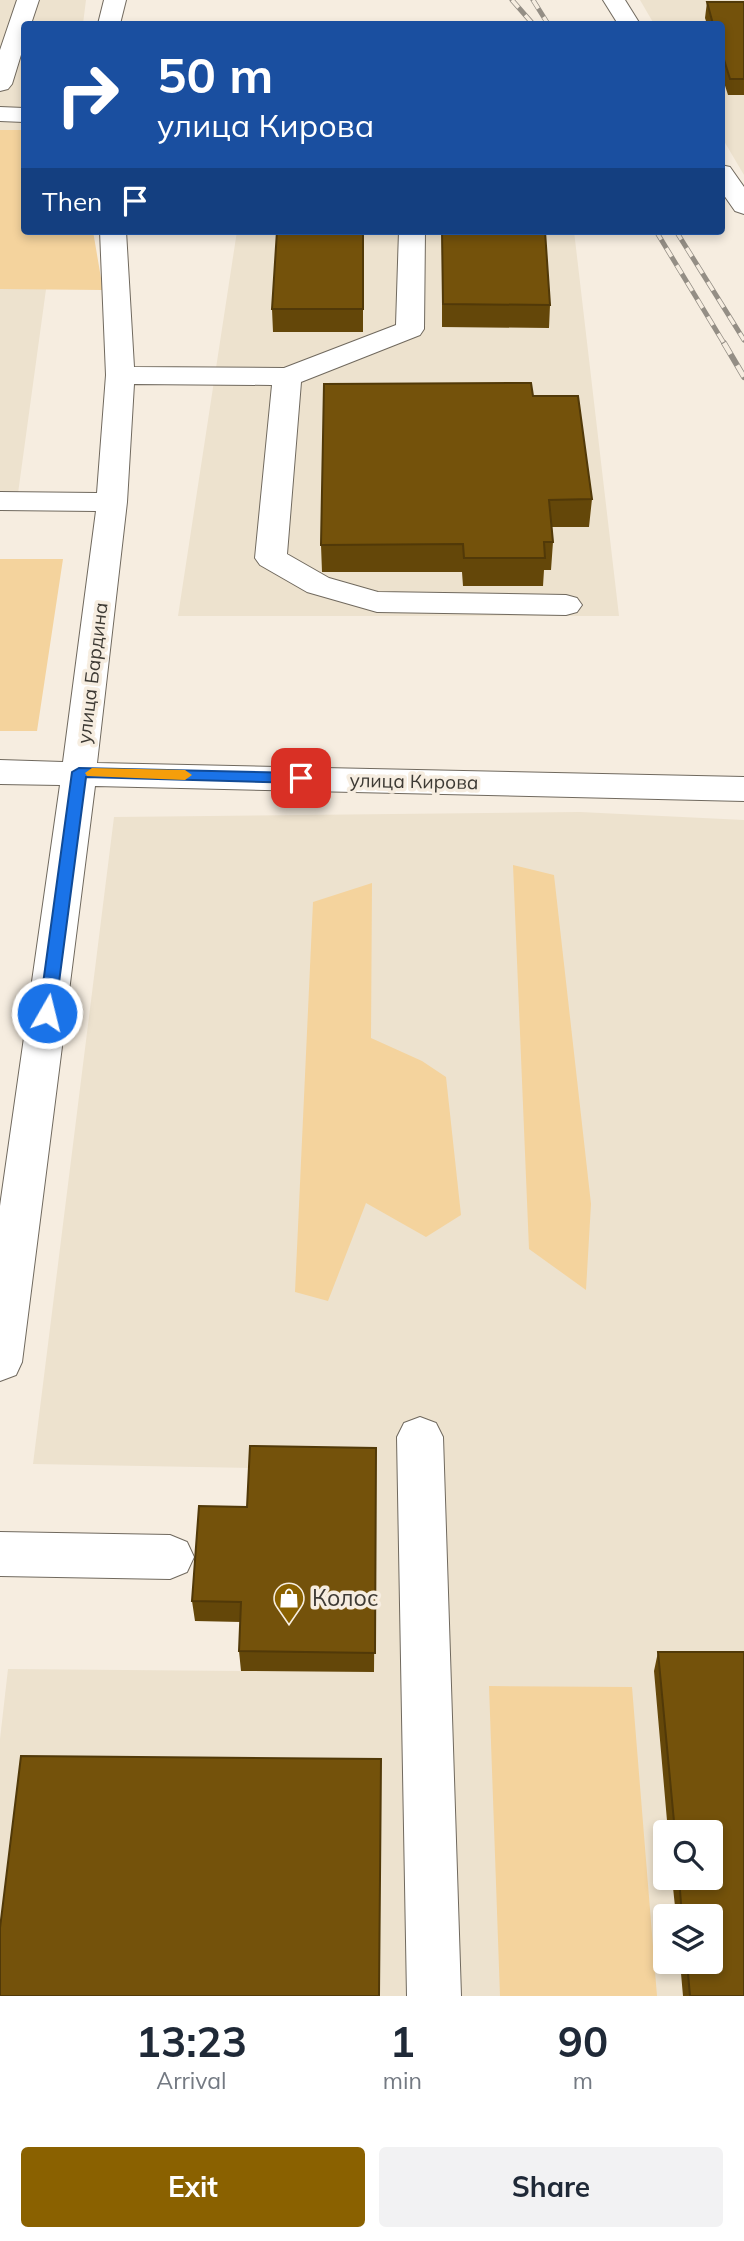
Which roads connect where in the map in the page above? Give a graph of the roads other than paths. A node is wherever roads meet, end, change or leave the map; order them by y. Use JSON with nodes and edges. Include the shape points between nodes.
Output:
{"nodes":[{"id":1,"x":28,"y":0,"type":"edge"},
{"id":2,"x":115,"y":0,"type":"edge"},
{"id":3,"x":614,"y":0,"type":"edge"},
{"id":4,"x":110,"y":21,"type":"edge"},
{"id":5,"x":627,"y":21,"type":"edge"},
{"id":6,"x":0,"y":84,"type":"edge"},
{"id":7,"x":0,"y":114,"type":"edge"},
{"id":8,"x":21,"y":115,"type":"edge"},
{"id":9,"x":725,"y":177,"type":"edge"},
{"id":10,"x":741,"y":199,"type":"edge"},
{"id":11,"x":113,"y":235,"type":"edge"},
{"id":12,"x":412,"y":235,"type":"edge"},
{"id":13,"x":120,"y":375,"type":"junction"},
{"id":14,"x":288,"y":377,"type":"junction"},
{"id":15,"x":0,"y":501,"type":"edge"},
{"id":16,"x":112,"y":502,"type":"junction"},
{"id":17,"x":566,"y":605,"type":"dead end"},
{"id":18,"x":0,"y":772,"type":"edge"},
{"id":19,"x":79,"y":772,"type":"junction"},
{"id":20,"x":744,"y":789,"type":"edge"},
{"id":21,"x":0,"y":1362,"type":"edge"},
{"id":22,"x":419,"y":1437,"type":"dead end"},
{"id":23,"x":0,"y":1554,"type":"edge"},
{"id":24,"x":170,"y":1557,"type":"dead end"},
{"id":25,"x":434,"y":1996,"type":"edge"}],
"edges":[{"from":1,"to":6,"type":"street"},
{"from":2,"to":4,"type":"street"},
{"from":3,"to":5,"type":"street"},
{"from":7,"to":8,"type":"street"},
{"from":9,"to":10,"type":"street"},
{"from":11,"to":13,"type":"street","name":"улица Бардина"},
{"from":12,"to":14,"type":"street","via":[[410,329]]},
{"from":13,"to":14,"type":"street"},
{"from":13,"to":16,"type":"street","name":"улица Бардина"},
{"from":14,"to":17,"type":"street","via":[[271,558],[318,585],[377,601]]},
{"from":15,"to":16,"type":"street"},
{"from":16,"to":19,"type":"street","name":"улица Бардина"},
{"from":18,"to":19,"type":"street","name":"улица Кирова"},
{"from":19,"to":20,"type":"street","name":"улица Кирова"},
{"from":19,"to":21,"type":"street","name":"улица Бардина"},
{"from":22,"to":25,"type":"street"},
{"from":23,"to":24,"type":"street"}]}
